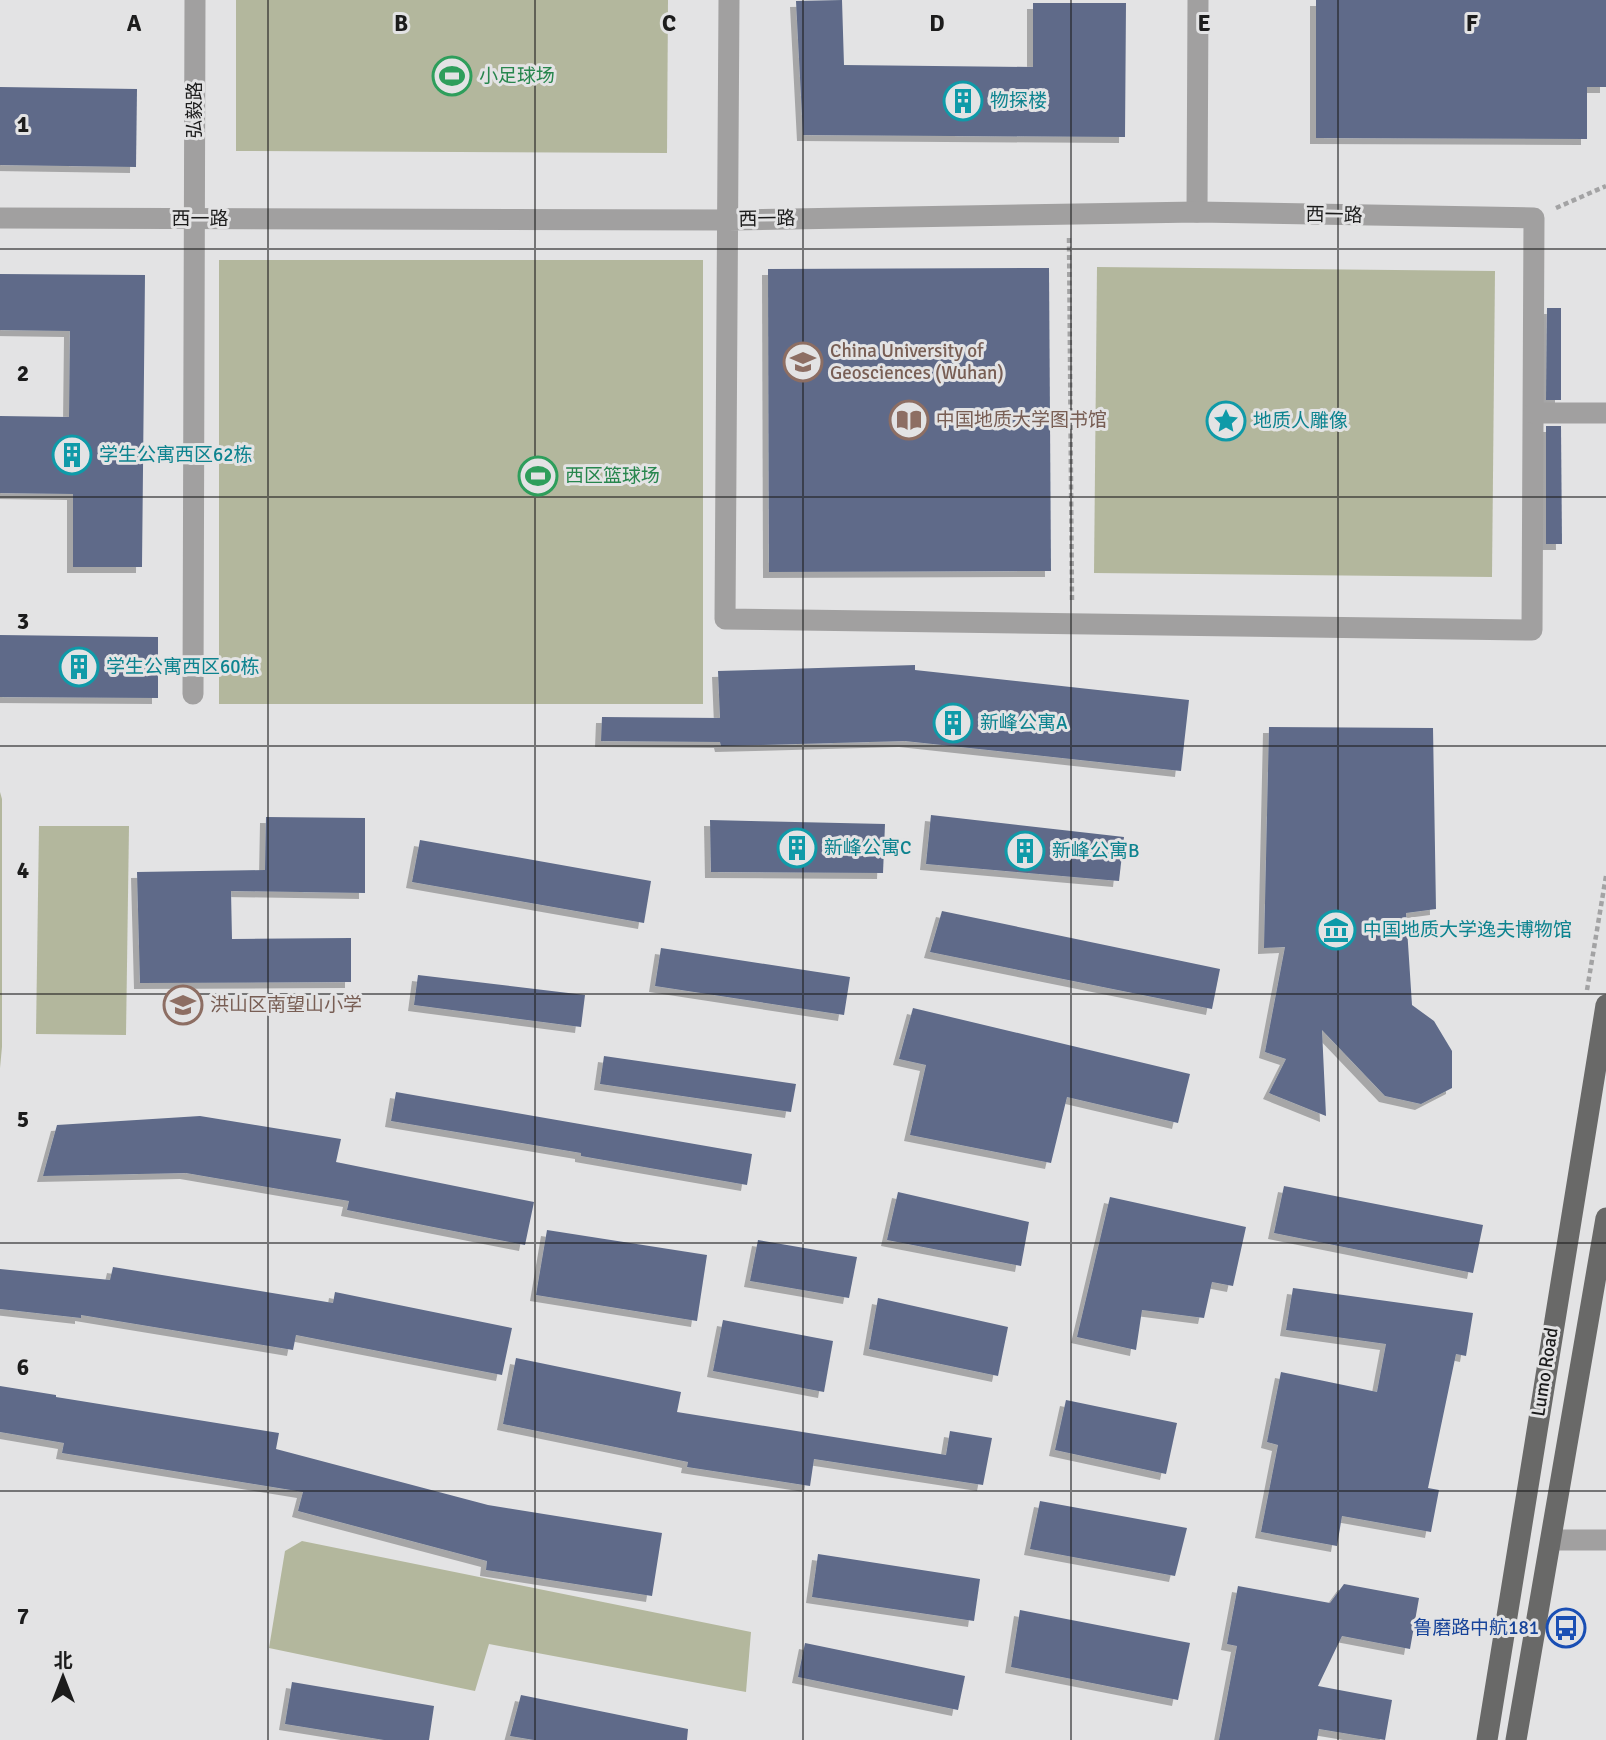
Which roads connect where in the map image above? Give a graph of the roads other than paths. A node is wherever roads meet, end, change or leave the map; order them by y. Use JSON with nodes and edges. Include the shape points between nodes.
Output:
{"nodes":[{"id":1,"x":195,"y":0,"type":"edge"},
{"id":2,"x":729,"y":0,"type":"edge"},
{"id":3,"x":1198,"y":0,"type":"edge"},
{"id":4,"x":1197,"y":212,"type":"junction"},
{"id":5,"x":0,"y":218,"type":"edge"},
{"id":6,"x":195,"y":219,"type":"junction"},
{"id":7,"x":728,"y":220,"type":"junction"},
{"id":8,"x":1534,"y":413,"type":"junction"},
{"id":9,"x":1606,"y":413,"type":"edge"},
{"id":10,"x":193,"y":694,"type":"dead end"},
{"id":11,"x":1606,"y":1005,"type":"edge"},
{"id":12,"x":1606,"y":1218,"type":"edge"},
{"id":13,"x":1606,"y":1539,"type":"edge"},
{"id":14,"x":1551,"y":1540,"type":"junction"},
{"id":15,"x":1487,"y":1740,"type":"edge"},
{"id":16,"x":1516,"y":1740,"type":"edge"}],
"edges":[{"from":1,"to":6,"type":"street","name":"弘毅路"},
{"from":2,"to":7,"type":"street"},
{"from":3,"to":4,"type":"street"},
{"from":4,"to":7,"type":"street","name":"西一路"},
{"from":4,"to":8,"type":"street","name":"西一路","via":[[1534,218]]},
{"from":5,"to":6,"type":"street","name":"西一路"},
{"from":6,"to":7,"type":"street","name":"西一路"},
{"from":6,"to":10,"type":"street","name":"弘毅路"},
{"from":7,"to":8,"type":"street","via":[[725,620],[1532,630]]},
{"from":8,"to":9,"type":"street"},
{"from":11,"to":15,"type":"main road","name":"Lumo Road"},
{"from":12,"to":14,"type":"main road","name":"Lumo Road"},
{"from":13,"to":14,"type":"street"},
{"from":14,"to":16,"type":"main road","name":"Lumo Road"}]}
